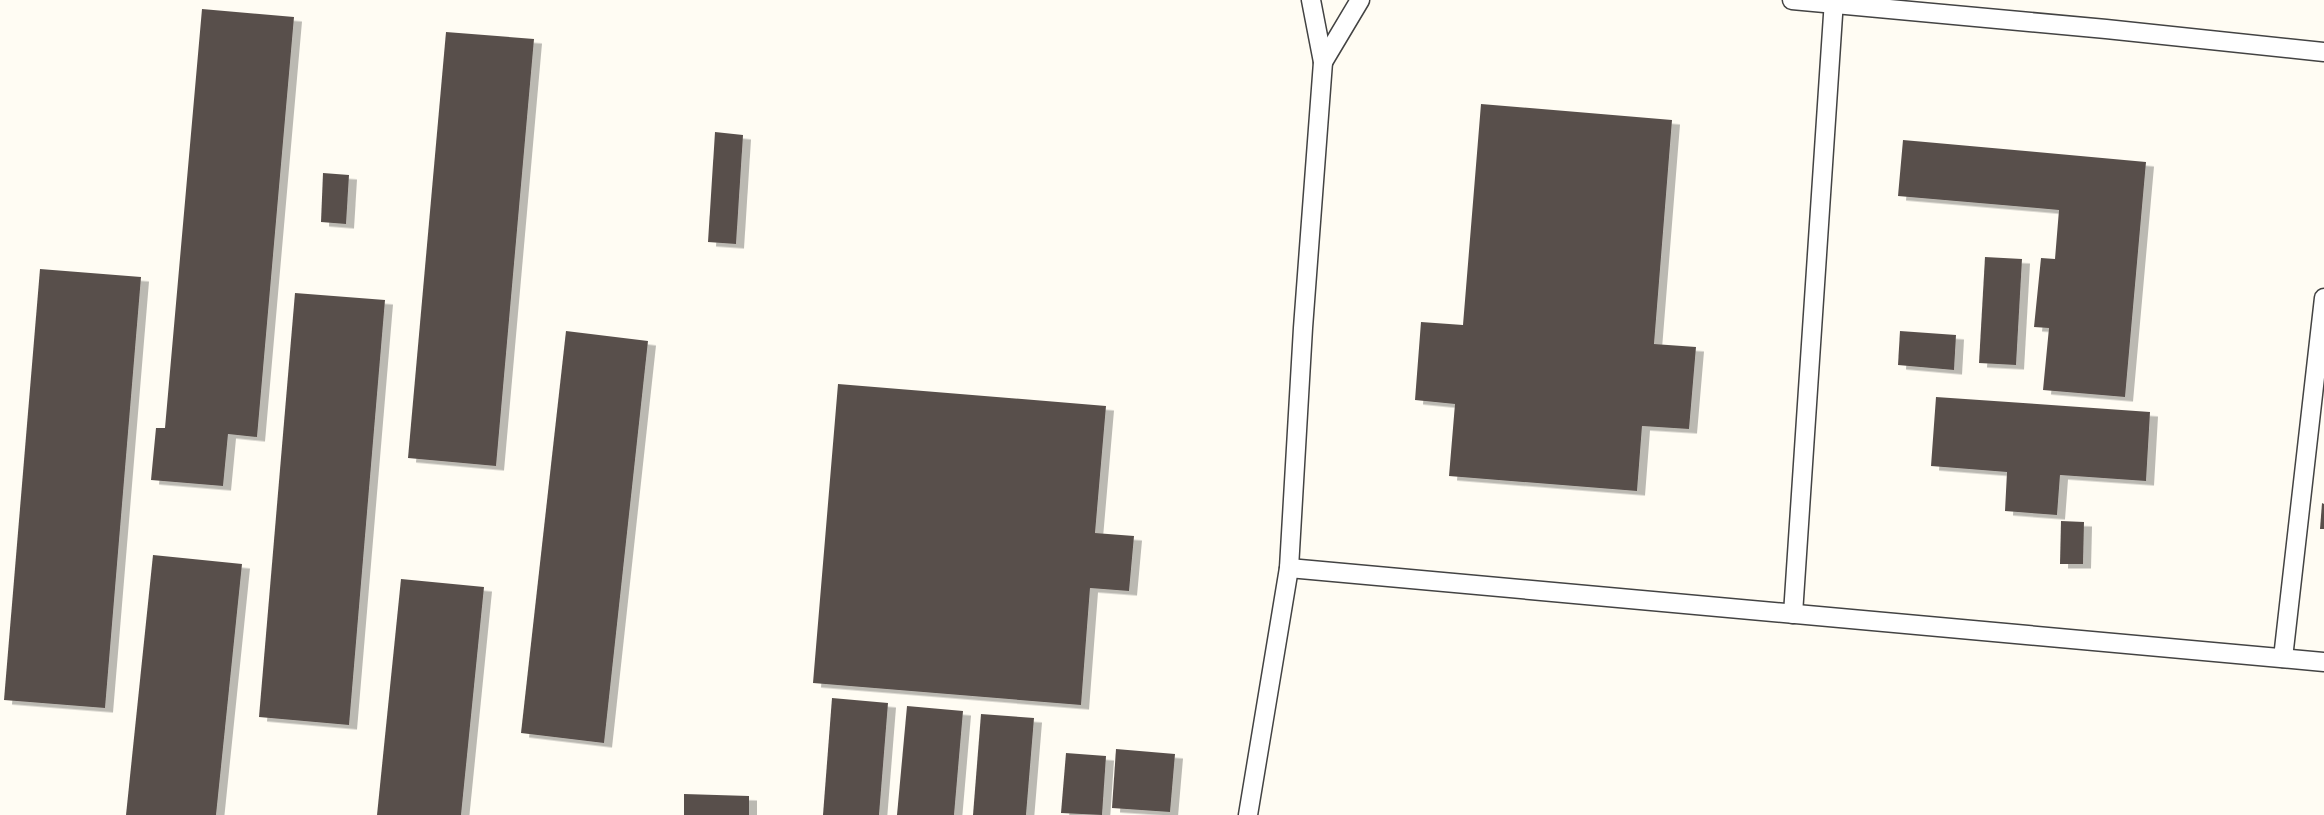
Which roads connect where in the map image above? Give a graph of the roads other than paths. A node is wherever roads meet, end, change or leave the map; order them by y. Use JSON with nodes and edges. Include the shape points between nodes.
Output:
{"nodes":[{"id":1,"x":1311,"y":0,"type":"edge"},
{"id":2,"x":1360,"y":0,"type":"edge"},
{"id":3,"x":1792,"y":0,"type":"edge"},
{"id":4,"x":1834,"y":2,"type":"edge"},
{"id":5,"x":2324,"y":52,"type":"edge"},
{"id":6,"x":1323,"y":62,"type":"junction"},
{"id":7,"x":2324,"y":298,"type":"edge"},
{"id":8,"x":1289,"y":568,"type":"junction"},
{"id":9,"x":1793,"y":614,"type":"junction"},
{"id":10,"x":2283,"y":658,"type":"junction"},
{"id":11,"x":2324,"y":662,"type":"edge"},
{"id":12,"x":1248,"y":815,"type":"edge"}],
"edges":[{"from":1,"to":6,"type":"lane"},
{"from":2,"to":6,"type":"lane"},
{"from":3,"to":4,"type":"lane"},
{"from":4,"to":5,"type":"lane"},
{"from":4,"to":9,"type":"lane"},
{"from":6,"to":8,"type":"lane"},
{"from":7,"to":10,"type":"lane"},
{"from":8,"to":9,"type":"lane"},
{"from":8,"to":12,"type":"lane"},
{"from":9,"to":10,"type":"lane"},
{"from":10,"to":11,"type":"lane"}]}
